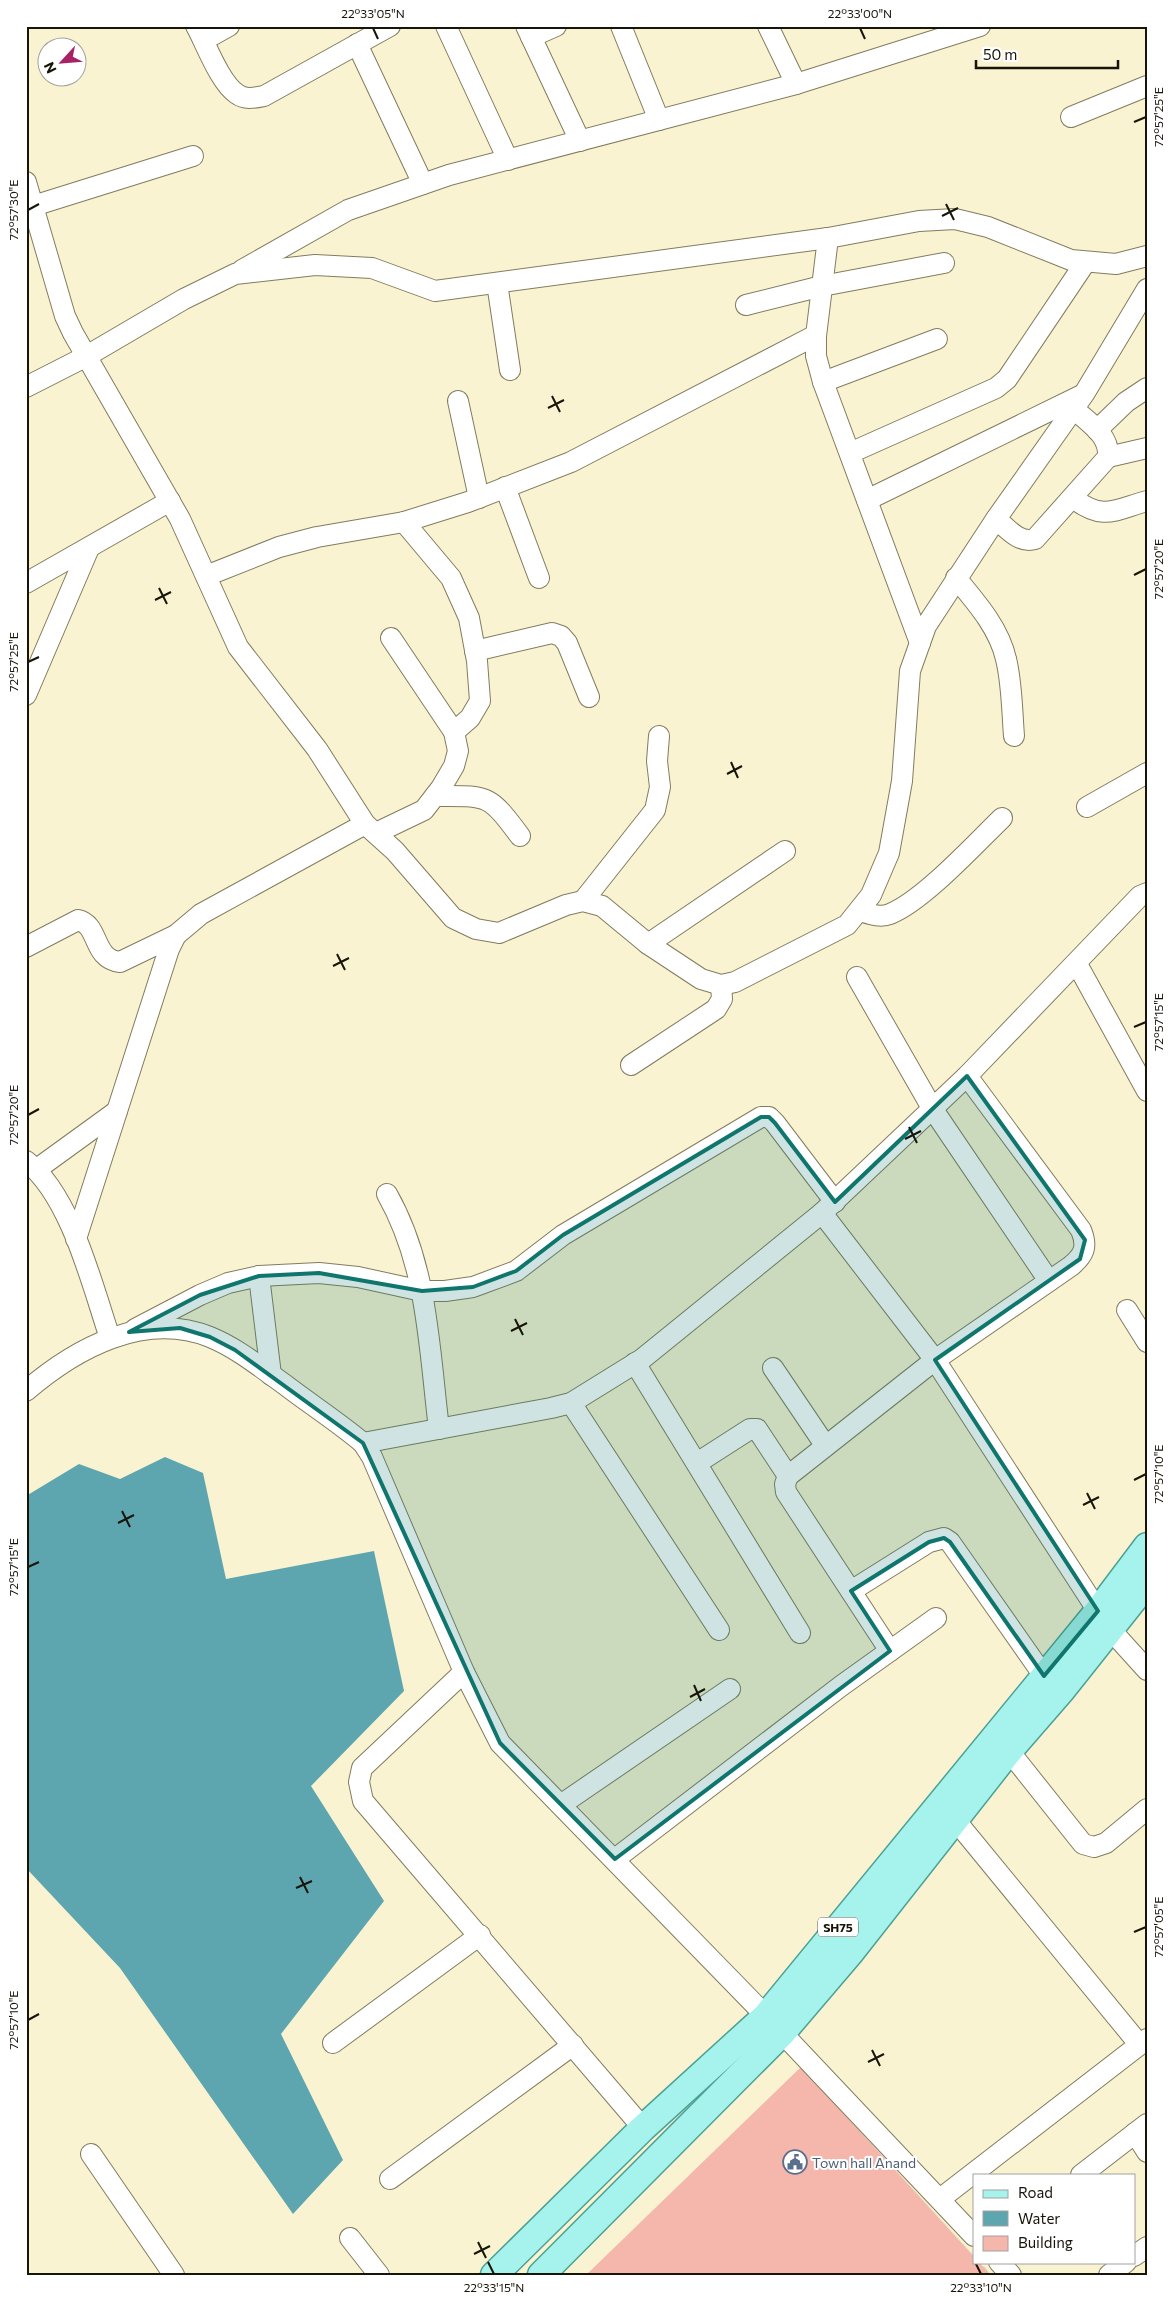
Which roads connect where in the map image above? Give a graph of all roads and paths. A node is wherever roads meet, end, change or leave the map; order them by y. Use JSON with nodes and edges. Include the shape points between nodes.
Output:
{"nodes":[{"id":1,"x":229,"y":26,"type":"edge"},
{"id":2,"x":390,"y":26,"type":"edge"},
{"id":3,"x":446,"y":26,"type":"edge"},
{"id":4,"x":556,"y":26,"type":"edge"},
{"id":5,"x":621,"y":26,"type":"edge"},
{"id":6,"x":768,"y":26,"type":"edge"},
{"id":7,"x":980,"y":26,"type":"edge"},
{"id":8,"x":528,"y":32,"type":"edge"},
{"id":9,"x":200,"y":33,"type":"edge"},
{"id":10,"x":357,"y":44,"type":"junction"},
{"id":11,"x":796,"y":84,"type":"junction"},
{"id":12,"x":1147,"y":86,"type":"edge"},
{"id":13,"x":1072,"y":117,"type":"dead end"},
{"id":14,"x":658,"y":120,"type":"junction"},
{"id":15,"x":580,"y":141,"type":"junction"},
{"id":16,"x":193,"y":156,"type":"dead end"},
{"id":17,"x":508,"y":160,"type":"junction"},
{"id":18,"x":26,"y":182,"type":"edge"},
{"id":19,"x":423,"y":184,"type":"junction"},
{"id":20,"x":33,"y":206,"type":"junction"},
{"id":21,"x":828,"y":238,"type":"junction"},
{"id":22,"x":1147,"y":256,"type":"edge"},
{"id":23,"x":944,"y":263,"type":"dead end"},
{"id":24,"x":1085,"y":263,"type":"junction"},
{"id":25,"x":235,"y":274,"type":"junction"},
{"id":26,"x":497,"y":283,"type":"junction"},
{"id":27,"x":822,"y":286,"type":"junction"},
{"id":28,"x":1147,"y":289,"type":"edge"},
{"id":29,"x":746,"y":305,"type":"dead end"},
{"id":30,"x":816,"y":335,"type":"junction"},
{"id":31,"x":937,"y":339,"type":"dead end"},
{"id":32,"x":85,"y":357,"type":"junction"},
{"id":33,"x":510,"y":370,"type":"dead end"},
{"id":34,"x":823,"y":382,"type":"junction"},
{"id":35,"x":26,"y":387,"type":"edge"},
{"id":36,"x":1147,"y":388,"type":"edge"},
{"id":37,"x":458,"y":401,"type":"dead end"},
{"id":38,"x":1079,"y":402,"type":"junction"},
{"id":39,"x":1097,"y":430,"type":"junction"},
{"id":40,"x":1147,"y":448,"type":"edge"},
{"id":41,"x":850,"y":453,"type":"junction"},
{"id":42,"x":1108,"y":457,"type":"junction"},
{"id":43,"x":505,"y":487,"type":"junction"},
{"id":44,"x":479,"y":498,"type":"junction"},
{"id":45,"x":1074,"y":499,"type":"junction"},
{"id":46,"x":867,"y":500,"type":"junction"},
{"id":47,"x":170,"y":501,"type":"junction"},
{"id":48,"x":1147,"y":501,"type":"edge"},
{"id":49,"x":996,"y":519,"type":"junction"},
{"id":50,"x":404,"y":522,"type":"junction"},
{"id":51,"x":89,"y":548,"type":"junction"},
{"id":52,"x":206,"y":576,"type":"junction"},
{"id":53,"x":540,"y":578,"type":"dead end"},
{"id":54,"x":956,"y":578,"type":"junction"},
{"id":55,"x":26,"y":583,"type":"edge"},
{"id":56,"x":391,"y":638,"type":"dead end"},
{"id":57,"x":920,"y":643,"type":"junction"},
{"id":58,"x":475,"y":651,"type":"junction"},
{"id":59,"x":26,"y":695,"type":"edge"},
{"id":60,"x":589,"y":697,"type":"dead end"},
{"id":61,"x":454,"y":732,"type":"junction"},
{"id":62,"x":659,"y":736,"type":"dead end"},
{"id":63,"x":1014,"y":736,"type":"dead end"},
{"id":64,"x":1147,"y":773,"type":"edge"},
{"id":65,"x":435,"y":796,"type":"junction"},
{"id":66,"x":1087,"y":807,"type":"dead end"},
{"id":67,"x":1002,"y":818,"type":"dead end"},
{"id":68,"x":371,"y":828,"type":"junction"},
{"id":69,"x":520,"y":836,"type":"dead end"},
{"id":70,"x":785,"y":851,"type":"dead end"},
{"id":71,"x":1147,"y":893,"type":"edge"},
{"id":72,"x":583,"y":901,"type":"junction"},
{"id":73,"x":860,"y":911,"type":"junction"},
{"id":74,"x":176,"y":935,"type":"junction"},
{"id":75,"x":648,"y":944,"type":"junction"},
{"id":76,"x":26,"y":946,"type":"edge"},
{"id":77,"x":1077,"y":964,"type":"junction"},
{"id":78,"x":857,"y":977,"type":"dead end"},
{"id":79,"x":721,"y":986,"type":"junction"},
{"id":80,"x":631,"y":1065,"type":"dead end"},
{"id":81,"x":967,"y":1076,"type":"junction"},
{"id":82,"x":1147,"y":1091,"type":"edge"},
{"id":83,"x":932,"y":1108,"type":"junction"},
{"id":84,"x":117,"y":1111,"type":"junction"},
{"id":85,"x":32,"y":1165,"type":"edge"},
{"id":86,"x":387,"y":1194,"type":"dead end"},
{"id":87,"x":829,"y":1207,"type":"junction"},
{"id":88,"x":76,"y":1239,"type":"junction"},
{"id":89,"x":259,"y":1276,"type":"junction"},
{"id":90,"x":1049,"y":1282,"type":"junction"},
{"id":91,"x":422,"y":1291,"type":"junction"},
{"id":92,"x":1127,"y":1310,"type":"dead end"},
{"id":93,"x":129,"y":1332,"type":"junction"},
{"id":94,"x":110,"y":1338,"type":"junction"},
{"id":95,"x":1147,"y":1342,"type":"edge"},
{"id":96,"x":935,"y":1360,"type":"junction"},
{"id":97,"x":635,"y":1363,"type":"junction"},
{"id":98,"x":773,"y":1368,"type":"dead end"},
{"id":99,"x":271,"y":1375,"type":"junction"},
{"id":100,"x":26,"y":1391,"type":"edge"},
{"id":101,"x":571,"y":1403,"type":"junction"},
{"id":102,"x":439,"y":1429,"type":"junction"},
{"id":103,"x":363,"y":1443,"type":"junction"},
{"id":104,"x":825,"y":1445,"type":"junction"},
{"id":105,"x":696,"y":1464,"type":"junction"},
{"id":106,"x":788,"y":1476,"type":"junction"},
{"id":107,"x":1147,"y":1546,"type":"edge"},
{"id":108,"x":1147,"y":1582,"type":"edge"},
{"id":109,"x":851,"y":1591,"type":"junction"},
{"id":110,"x":936,"y":1618,"type":"dead end"},
{"id":111,"x":1104,"y":1619,"type":"junction"},
{"id":112,"x":719,"y":1630,"type":"dead end"},
{"id":113,"x":800,"y":1633,"type":"dead end"},
{"id":114,"x":890,"y":1651,"type":"junction"},
{"id":115,"x":1147,"y":1670,"type":"edge"},
{"id":116,"x":464,"y":1672,"type":"junction"},
{"id":117,"x":1044,"y":1676,"type":"junction"},
{"id":118,"x":730,"y":1689,"type":"dead end"},
{"id":119,"x":1009,"y":1751,"type":"junction"},
{"id":120,"x":562,"y":1804,"type":"junction"},
{"id":121,"x":1147,"y":1810,"type":"edge"},
{"id":122,"x":956,"y":1821,"type":"junction"},
{"id":123,"x":615,"y":1859,"type":"junction"},
{"id":124,"x":480,"y":1935,"type":"junction"},
{"id":125,"x":774,"y":2024,"type":"junction"},
{"id":126,"x":1143,"y":2041,"type":"edge"},
{"id":127,"x":333,"y":2043,"type":"dead end"},
{"id":128,"x":574,"y":2045,"type":"junction"},
{"id":129,"x":643,"y":2128,"type":"junction"},
{"id":130,"x":1141,"y":2128,"type":"edge"},
{"id":131,"x":1147,"y":2152,"type":"edge"},
{"id":132,"x":91,"y":2154,"type":"dead end"},
{"id":133,"x":1082,"y":2174,"type":"edge"},
{"id":134,"x":390,"y":2179,"type":"dead end"},
{"id":135,"x":940,"y":2199,"type":"junction"},
{"id":136,"x":973,"y":2235,"type":"edge"},
{"id":137,"x":350,"y":2238,"type":"dead end"},
{"id":138,"x":1147,"y":2247,"type":"edge"},
{"id":139,"x":1136,"y":2255,"type":"edge"},
{"id":140,"x":1001,"y":2264,"type":"edge"},
{"id":141,"x":1123,"y":2264,"type":"edge"},
{"id":142,"x":174,"y":2275,"type":"edge"},
{"id":143,"x":379,"y":2275,"type":"edge"},
{"id":144,"x":494,"y":2275,"type":"edge"},
{"id":145,"x":541,"y":2275,"type":"edge"},
{"id":146,"x":1011,"y":2275,"type":"edge"},
{"id":147,"x":1109,"y":2275,"type":"edge"}],
"edges":[{"from":1,"to":9,"type":"street"},
{"from":2,"to":10,"type":"street"},
{"from":3,"to":17,"type":"street"},
{"from":4,"to":8,"type":"street"},
{"from":5,"to":14,"type":"street"},
{"from":6,"to":11,"type":"street"},
{"from":7,"to":11,"type":"street"},
{"from":8,"to":15,"type":"street"},
{"from":9,"to":10,"type":"street","via":[[227,85],[237,95],[249,99],[264,96]]},
{"from":10,"to":19,"type":"street"},
{"from":11,"to":14,"type":"street"},
{"from":12,"to":13,"type":"street"},
{"from":14,"to":15,"type":"street"},
{"from":15,"to":17,"type":"street"},
{"from":16,"to":20,"type":"street"},
{"from":17,"to":19,"type":"street"},
{"from":18,"to":20,"type":"street"},
{"from":19,"to":25,"type":"street","via":[[348,210]]},
{"from":20,"to":32,"type":"street","via":[[66,316]]},
{"from":21,"to":24,"type":"street","via":[[919,221],[955,219]]},
{"from":21,"to":26,"type":"street"},
{"from":21,"to":27,"type":"street"},
{"from":22,"to":24,"type":"street","via":[[1116,264]]},
{"from":23,"to":27,"type":"street"},
{"from":24,"to":41,"type":"street","via":[[1008,380]]},
{"from":25,"to":26,"type":"street","via":[[314,265],[372,268],[435,291]]},
{"from":25,"to":32,"type":"street","via":[[184,299]]},
{"from":26,"to":33,"type":"street"},
{"from":27,"to":29,"type":"street"},
{"from":27,"to":30,"type":"street"},
{"from":28,"to":38,"type":"street"},
{"from":30,"to":34,"type":"street","via":[[816,356]]},
{"from":30,"to":43,"type":"street","via":[[571,462]]},
{"from":31,"to":34,"type":"street"},
{"from":32,"to":35,"type":"street"},
{"from":32,"to":47,"type":"street"},
{"from":34,"to":41,"type":"street"},
{"from":36,"to":39,"type":"street","via":[[1126,402]]},
{"from":37,"to":44,"type":"street"},
{"from":38,"to":39,"type":"street"},
{"from":38,"to":46,"type":"street"},
{"from":38,"to":49,"type":"street"},
{"from":39,"to":42,"type":"street","via":[[1109,447]]},
{"from":40,"to":42,"type":"street"},
{"from":41,"to":46,"type":"street"},
{"from":42,"to":45,"type":"street"},
{"from":43,"to":44,"type":"street"},
{"from":43,"to":53,"type":"street"},
{"from":44,"to":50,"type":"street"},
{"from":45,"to":48,"type":"street","via":[[1088,509],[1105,512]]},
{"from":45,"to":49,"type":"street","via":[[1044,532],[1028,542]]},
{"from":46,"to":57,"type":"street"},
{"from":47,"to":51,"type":"street"},
{"from":47,"to":52,"type":"street"},
{"from":49,"to":54,"type":"street"},
{"from":50,"to":52,"type":"street","via":[[279,547]]},
{"from":50,"to":58,"type":"street","via":[[451,578],[469,618]]},
{"from":51,"to":55,"type":"street"},
{"from":51,"to":59,"type":"street"},
{"from":52,"to":68,"type":"street","via":[[238,647]]},
{"from":54,"to":57,"type":"street","via":[[926,626]]},
{"from":54,"to":63,"type":"street","via":[[982,609],[998,635],[1006,659]]},
{"from":56,"to":61,"type":"street"},
{"from":57,"to":73,"type":"street","via":[[910,671],[902,781],[889,853]]},
{"from":58,"to":60,"type":"street","via":[[552,633],[562,636]]},
{"from":58,"to":61,"type":"street","via":[[480,701],[470,718]]},
{"from":61,"to":65,"type":"street","via":[[458,751],[454,766]]},
{"from":62,"to":72,"type":"street","via":[[660,787],[655,810]]},
{"from":64,"to":66,"type":"street"},
{"from":65,"to":68,"type":"street","via":[[424,810]]},
{"from":65,"to":69,"type":"street","via":[[481,796],[500,808]]},
{"from":67,"to":73,"type":"street","via":[[934,883],[908,903],[890,914],[878,916]]},
{"from":68,"to":72,"type":"street","via":[[453,918],[476,929],[499,933]]},
{"from":68,"to":74,"type":"street","via":[[201,914]]},
{"from":70,"to":75,"type":"street"},
{"from":71,"to":77,"type":"street","via":[[1140,896]]},
{"from":72,"to":75,"type":"street","via":[[602,906]]},
{"from":73,"to":79,"type":"street","via":[[847,925],[735,982]]},
{"from":74,"to":76,"type":"street","via":[[120,962],[110,961],[103,955],[84,921],[78,920]]},
{"from":74,"to":84,"type":"street"},
{"from":75,"to":79,"type":"street","via":[[700,979]]},
{"from":77,"to":81,"type":"street"},
{"from":77,"to":82,"type":"street"},
{"from":78,"to":83,"type":"street"},
{"from":79,"to":80,"type":"street","via":[[722,999],[716,1010]]},
{"from":81,"to":83,"type":"street"},
{"from":81,"to":90,"type":"street","via":[[1081,1230],[1085,1240],[1085,1250],[1080,1259]]},
{"from":83,"to":87,"type":"street"},
{"from":83,"to":90,"type":"street"},
{"from":84,"to":85,"type":"street"},
{"from":84,"to":88,"type":"street"},
{"from":85,"to":88,"type":"street","via":[[55,1193]]},
{"from":86,"to":91,"type":"street","via":[[402,1221]]},
{"from":87,"to":91,"type":"street","via":[[775,1123],[769,1116],[760,1117],[563,1235],[516,1271],[473,1287]]},
{"from":87,"to":96,"type":"street"},
{"from":87,"to":97,"type":"street"},
{"from":88,"to":94,"type":"street"},
{"from":89,"to":91,"type":"street","via":[[319,1273],[358,1277]]},
{"from":89,"to":93,"type":"street","via":[[207,1292]]},
{"from":89,"to":99,"type":"street"},
{"from":90,"to":96,"type":"street"},
{"from":91,"to":102,"type":"street"},
{"from":92,"to":95,"type":"street"},
{"from":93,"to":94,"type":"street"},
{"from":93,"to":99,"type":"street","via":[[180,1328],[210,1337]]},
{"from":94,"to":100,"type":"street","via":[[59,1364]]},
{"from":96,"to":104,"type":"street"},
{"from":96,"to":111,"type":"street"},
{"from":97,"to":101,"type":"street"},
{"from":97,"to":105,"type":"street"},
{"from":98,"to":104,"type":"street"},
{"from":99,"to":103,"type":"street"},
{"from":101,"to":102,"type":"street"},
{"from":101,"to":112,"type":"street"},
{"from":102,"to":103,"type":"street"},
{"from":103,"to":116,"type":"street"},
{"from":104,"to":106,"type":"street"},
{"from":105,"to":106,"type":"street","via":[[750,1429],[757,1429]]},
{"from":105,"to":113,"type":"street"},
{"from":106,"to":109,"type":"street","via":[[786,1492]]},
{"from":107,"to":111,"type":"main road","number":"SH75"},
{"from":108,"to":111,"type":"main road","number":"SH75"},
{"from":109,"to":114,"type":"street"},
{"from":109,"to":117,"type":"street","via":[[929,1542],[944,1538],[950,1542]]},
{"from":110,"to":114,"type":"street"},
{"from":111,"to":115,"type":"street"},
{"from":111,"to":117,"type":"main road","number":"SH75"},
{"from":111,"to":119,"type":"main road","number":"SH75","via":[[1062,1690]]},
{"from":114,"to":123,"type":"street"},
{"from":116,"to":120,"type":"street","via":[[500,1743]]},
{"from":116,"to":124,"type":"street","via":[[362,1768],[359,1782],[363,1801]]},
{"from":117,"to":125,"type":"main road","number":"SH75"},
{"from":118,"to":120,"type":"street"},
{"from":119,"to":121,"type":"street","via":[[1083,1844],[1094,1847],[1106,1843]]},
{"from":119,"to":122,"type":"main road","number":"SH75"},
{"from":120,"to":123,"type":"street"},
{"from":122,"to":125,"type":"main road","number":"SH75","via":[[852,1952]]},
{"from":122,"to":126,"type":"street"},
{"from":123,"to":125,"type":"street"},
{"from":124,"to":127,"type":"street"},
{"from":124,"to":128,"type":"street"},
{"from":125,"to":129,"type":"main road","number":"SH75"},
{"from":125,"to":135,"type":"street"},
{"from":125,"to":145,"type":"main road","number":"SH75"},
{"from":126,"to":135,"type":"street"},
{"from":128,"to":129,"type":"street"},
{"from":128,"to":134,"type":"street"},
{"from":129,"to":144,"type":"main road","number":"SH75"},
{"from":130,"to":131,"type":"street"},
{"from":130,"to":133,"type":"street"},
{"from":132,"to":142,"type":"street"},
{"from":135,"to":136,"type":"street"},
{"from":137,"to":143,"type":"street"},
{"from":138,"to":139,"type":"street"},
{"from":140,"to":146,"type":"street"},
{"from":141,"to":147,"type":"street"}]}
